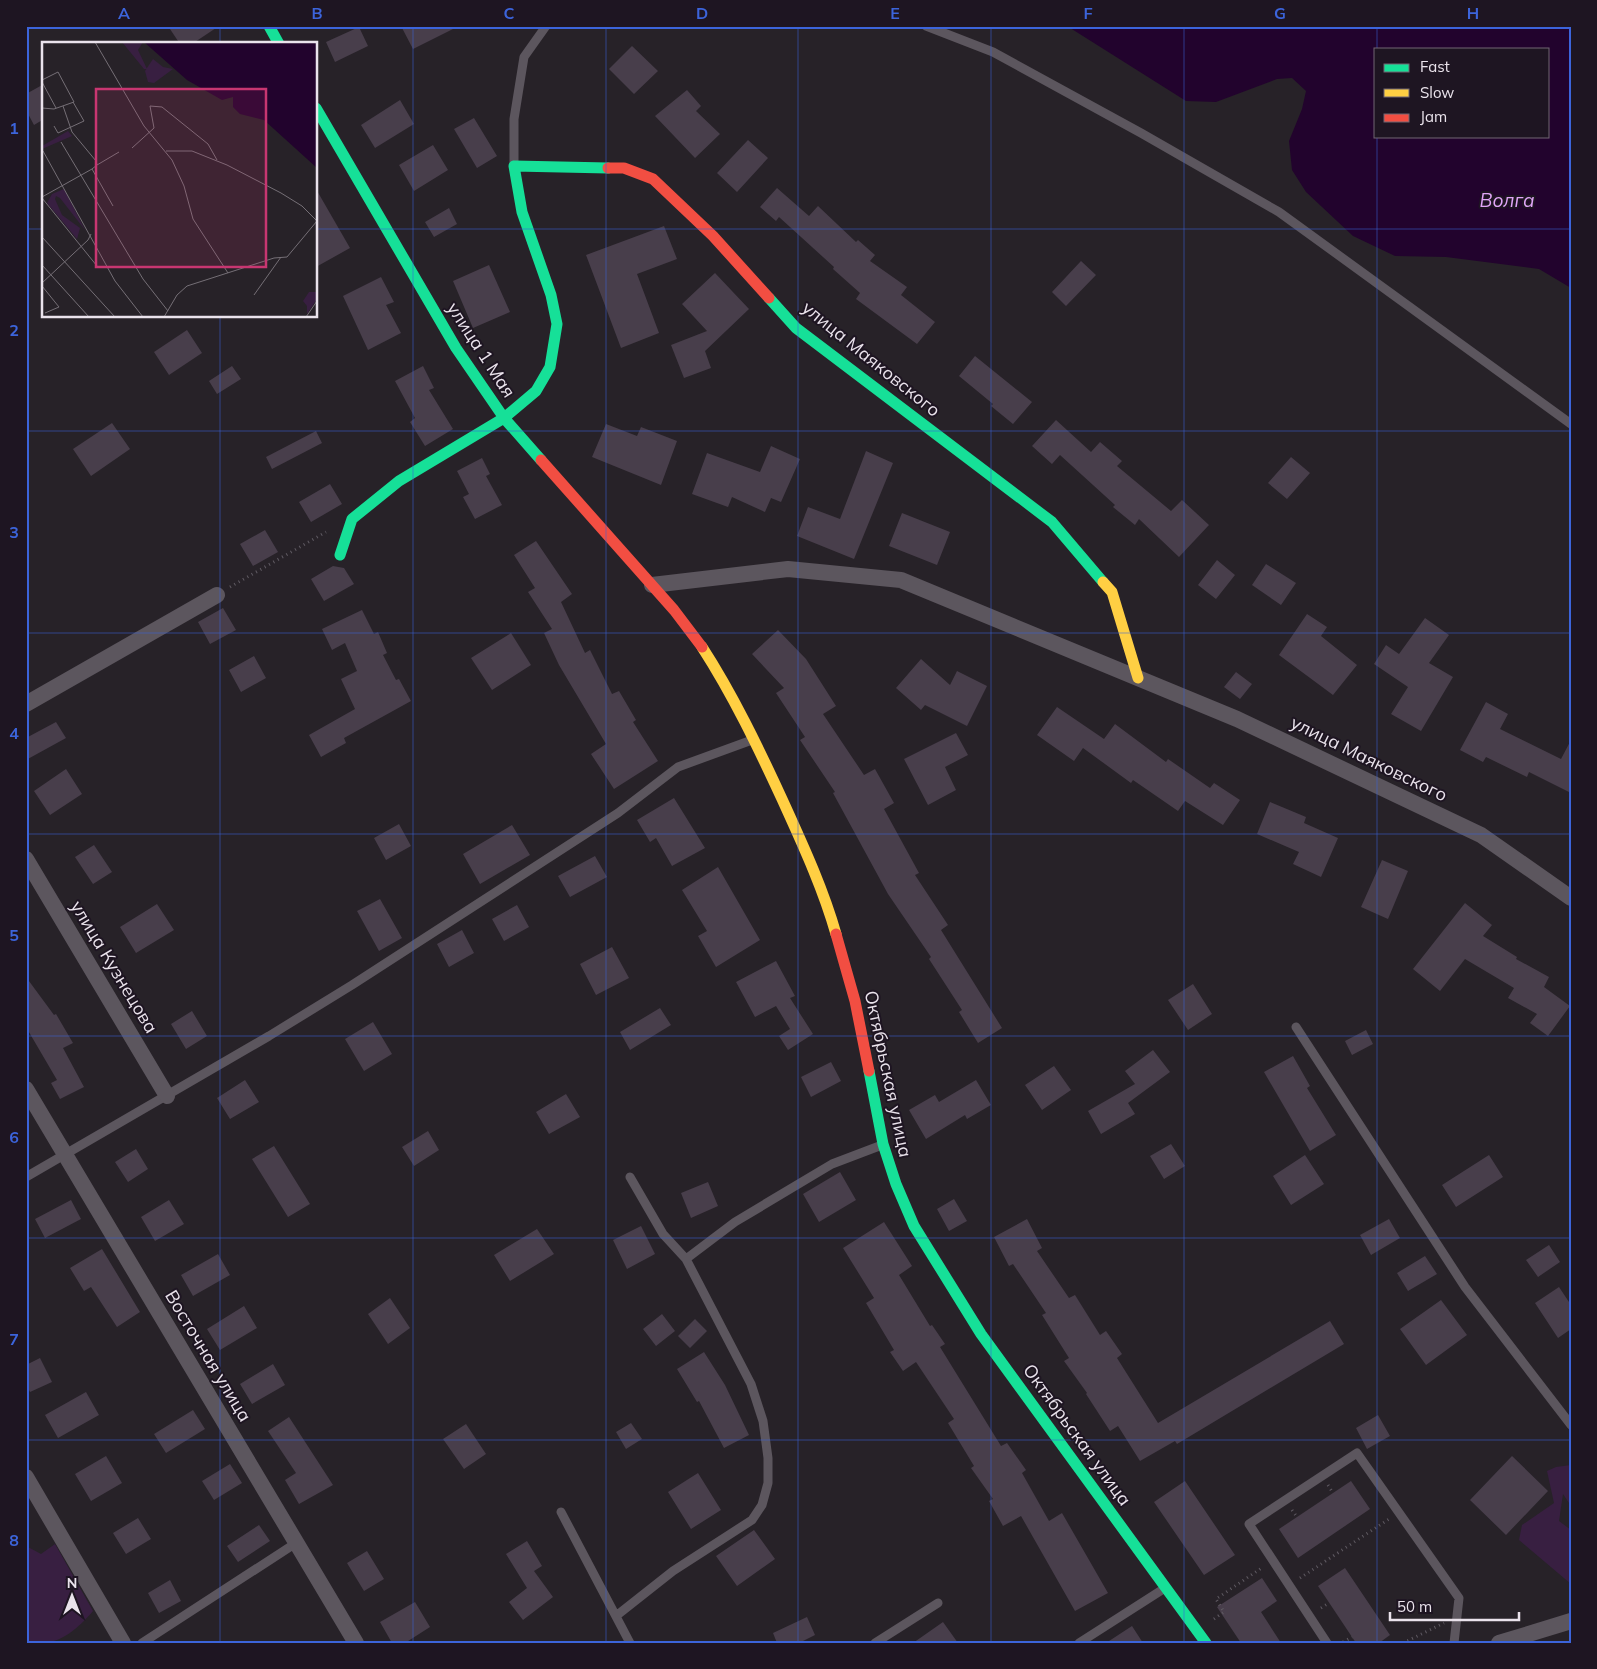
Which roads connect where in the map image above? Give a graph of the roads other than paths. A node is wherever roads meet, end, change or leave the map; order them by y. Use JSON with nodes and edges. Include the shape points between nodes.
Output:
{"nodes":[{"id":1,"x":269,"y":26,"type":"edge"},
{"id":2,"x":546,"y":26,"type":"edge"},
{"id":3,"x":926,"y":26,"type":"edge"},
{"id":4,"x":278,"y":42,"type":"edge"},
{"id":5,"x":318,"y":111,"type":"edge"},
{"id":6,"x":514,"y":166,"type":"junction"},
{"id":7,"x":504,"y":418,"type":"junction"},
{"id":8,"x":1571,"y":424,"type":"edge"},
{"id":9,"x":340,"y":555,"type":"dead end"},
{"id":10,"x":652,"y":586,"type":"junction"},
{"id":11,"x":217,"y":595,"type":"road end"},
{"id":12,"x":1138,"y":678,"type":"junction"},
{"id":13,"x":26,"y":704,"type":"edge"},
{"id":14,"x":754,"y":739,"type":"junction"},
{"id":15,"x":26,"y":859,"type":"edge"},
{"id":16,"x":1571,"y":898,"type":"edge"},
{"id":17,"x":1296,"y":1027,"type":"dead end"},
{"id":18,"x":26,"y":1089,"type":"edge"},
{"id":19,"x":167,"y":1096,"type":"junction"},
{"id":20,"x":883,"y":1144,"type":"junction"},
{"id":21,"x":66,"y":1156,"type":"junction"},
{"id":22,"x":26,"y":1177,"type":"edge"},
{"id":23,"x":630,"y":1177,"type":"dead end"},
{"id":24,"x":686,"y":1259,"type":"junction"},
{"id":25,"x":1571,"y":1425,"type":"edge"},
{"id":26,"x":26,"y":1477,"type":"edge"},
{"id":27,"x":560,"y":1512,"type":"dead end"},
{"id":28,"x":296,"y":1543,"type":"junction"},
{"id":29,"x":1167,"y":1587,"type":"junction"},
{"id":30,"x":938,"y":1603,"type":"dead end"},
{"id":31,"x":616,"y":1616,"type":"junction"},
{"id":32,"x":1571,"y":1621,"type":"edge"},
{"id":33,"x":123,"y":1643,"type":"edge"},
{"id":34,"x":142,"y":1643,"type":"edge"},
{"id":35,"x":356,"y":1643,"type":"edge"},
{"id":36,"x":630,"y":1643,"type":"edge"},
{"id":37,"x":875,"y":1643,"type":"edge"},
{"id":38,"x":1079,"y":1643,"type":"edge"},
{"id":39,"x":1206,"y":1643,"type":"edge"},
{"id":40,"x":1327,"y":1643,"type":"edge"},
{"id":41,"x":1454,"y":1643,"type":"edge"},
{"id":42,"x":1499,"y":1643,"type":"edge"}],
"edges":[{"from":1,"to":4,"type":"street"},
{"from":2,"to":6,"type":"lane","via":[[524,57],[514,119]]},
{"from":3,"to":8,"type":"lane","via":[[992,52],[1279,212]]},
{"from":5,"to":7,"type":"street","name":"улица 1 Мая","via":[[456,348]]},
{"from":6,"to":7,"type":"street","via":[[522,212],[551,295],[556,324],[550,367],[536,391]]},
{"from":6,"to":12,"type":"street","name":"улица Маяковского","via":[[624,168],[653,180],[713,236],[796,328],[1052,522],[1112,592]]},
{"from":7,"to":9,"type":"street","via":[[398,481],[352,519]]},
{"from":7,"to":10,"type":"street","name":"улица 1 Мая"},
{"from":10,"to":12,"type":"street","name":"улица Маяковского","via":[[788,569],[900,580]]},
{"from":10,"to":14,"type":"street","name":"Октябрьская улица","via":[[697,640]]},
{"from":11,"to":13,"type":"street"},
{"from":12,"to":16,"type":"street","name":"улица Маяковского","via":[[1237,718],[1481,835]]},
{"from":14,"to":19,"type":"lane","via":[[678,766],[618,813],[509,885]]},
{"from":14,"to":20,"type":"street","name":"Октябрьская улица","via":[[802,843],[838,938],[856,1001]]},
{"from":15,"to":19,"type":"street","name":"улица Кузнецова"},
{"from":17,"to":25,"type":"lane","via":[[1465,1287]]},
{"from":18,"to":21,"type":"street","name":"Восточная улица"},
{"from":19,"to":21,"type":"lane"},
{"from":20,"to":24,"type":"lane","via":[[832,1164],[735,1222]]},
{"from":20,"to":29,"type":"street","name":"Октябрьская улица","via":[[914,1226],[981,1334]]},
{"from":21,"to":22,"type":"lane"},
{"from":21,"to":28,"type":"street","name":"Восточная улица"},
{"from":23,"to":24,"type":"lane","via":[[664,1234]]},
{"from":24,"to":31,"type":"lane","via":[[751,1384],[763,1420],[768,1483],[762,1505],[752,1520],[673,1571]]},
{"from":26,"to":33,"type":"street"},
{"from":27,"to":31,"type":"lane"},
{"from":28,"to":34,"type":"lane"},
{"from":28,"to":35,"type":"street","name":"Восточная улица"},
{"from":29,"to":38,"type":"lane"},
{"from":29,"to":39,"type":"street","name":"Октябрьская улица"},
{"from":30,"to":37,"type":"lane"},
{"from":31,"to":36,"type":"lane"},
{"from":32,"to":42,"type":"street"},
{"from":40,"to":41,"type":"lane","via":[[1249,1524],[1357,1453],[1459,1598]]}]}
